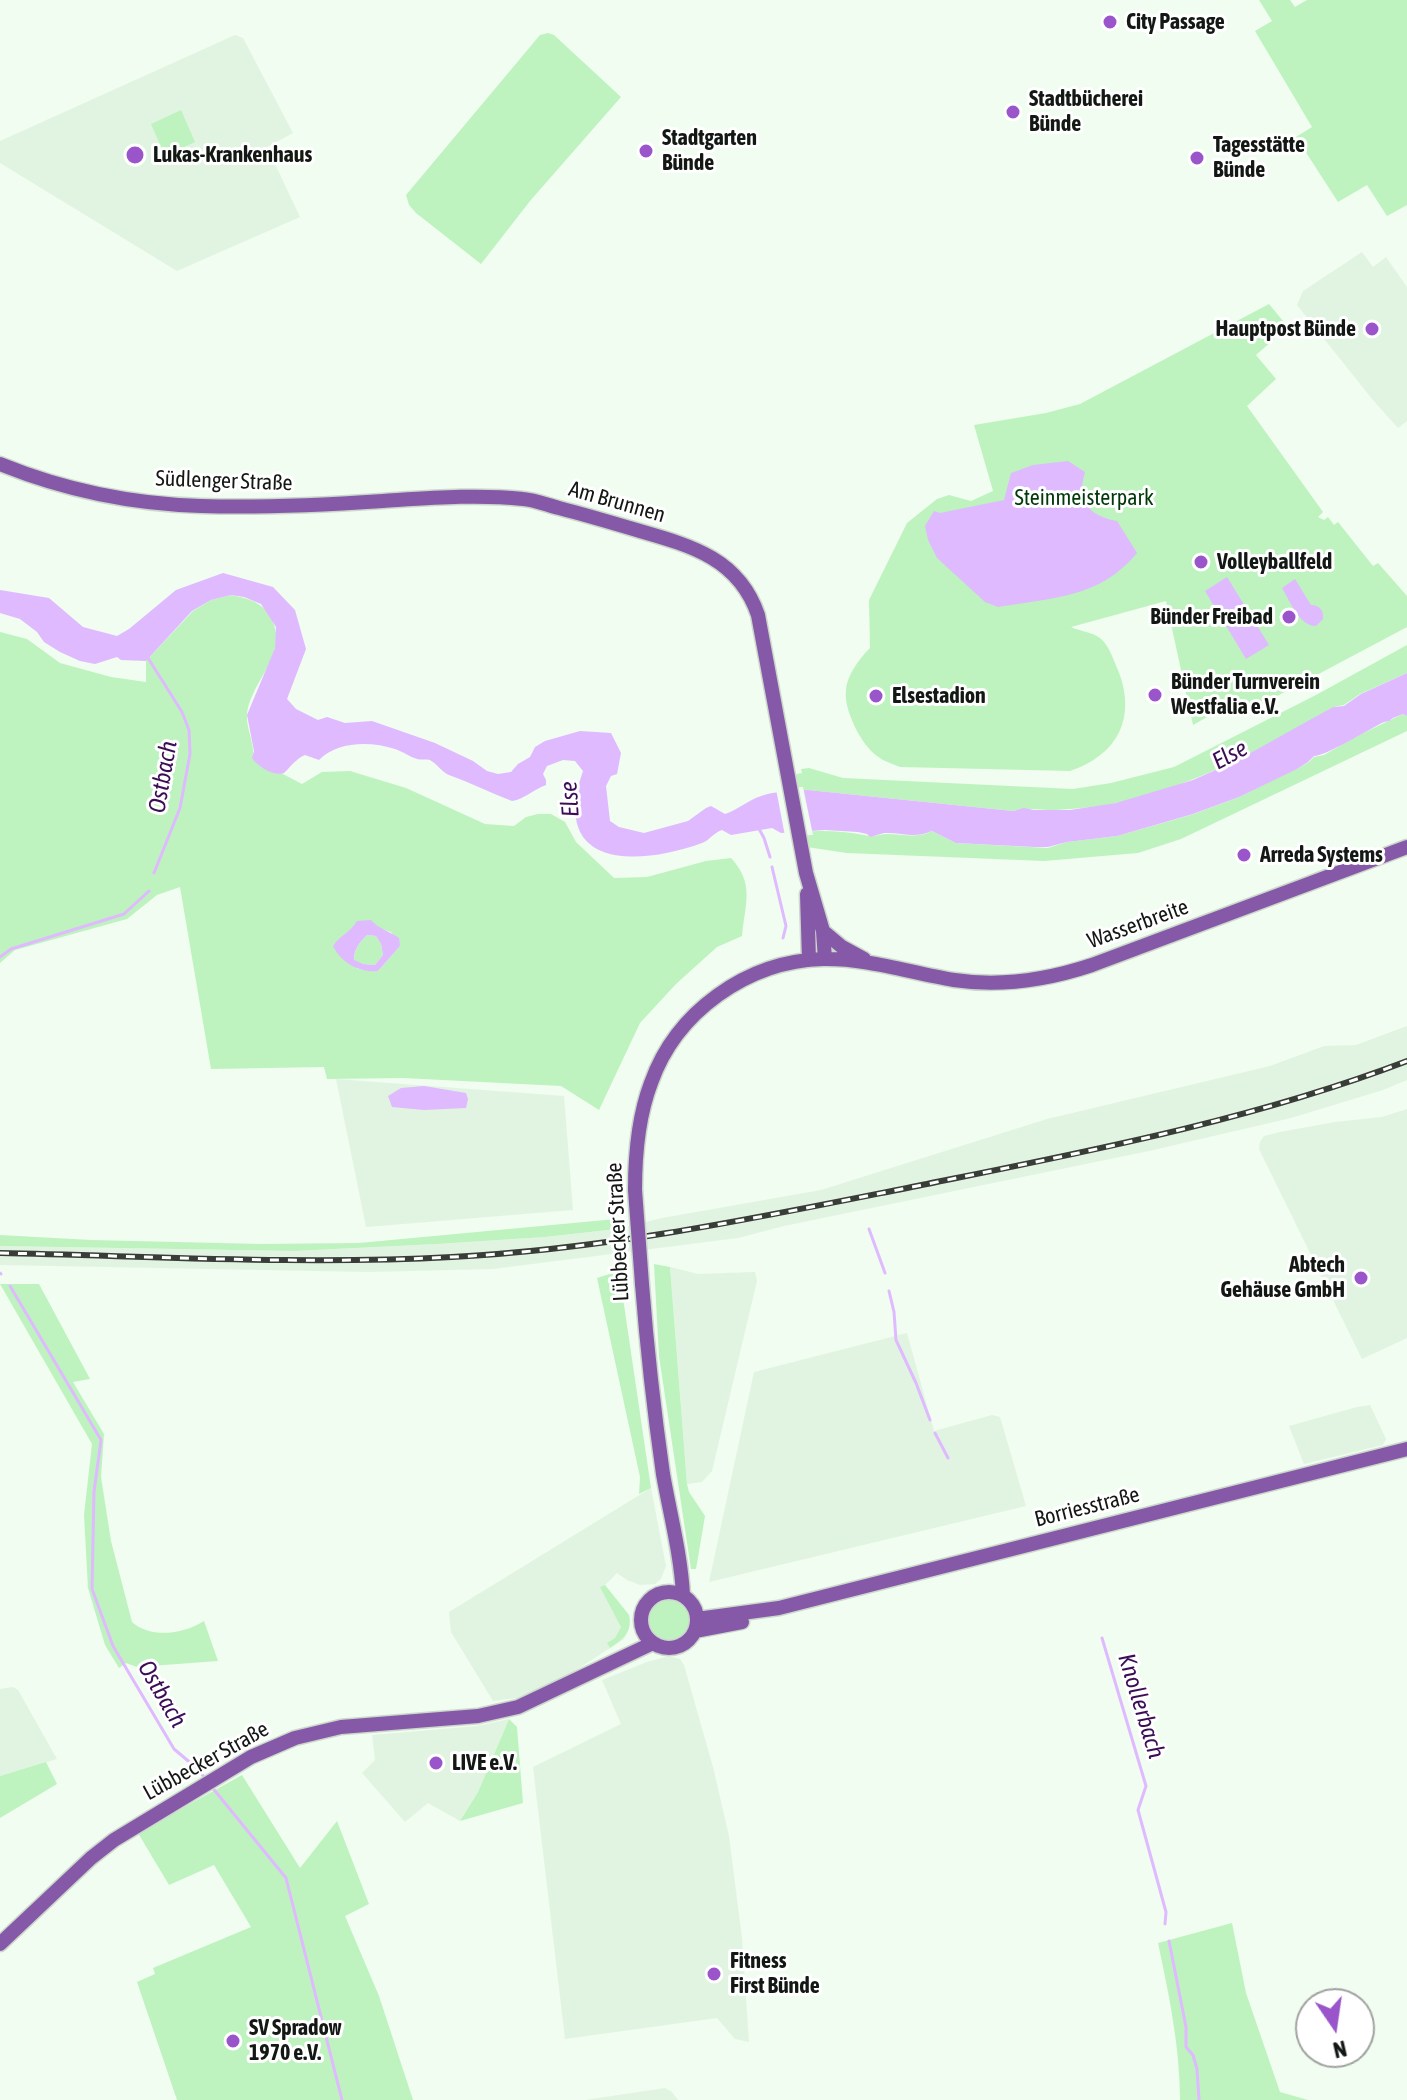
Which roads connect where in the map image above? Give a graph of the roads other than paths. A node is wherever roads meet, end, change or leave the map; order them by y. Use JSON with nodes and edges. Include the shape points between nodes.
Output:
{"nodes":[{"id":1,"x":0,"y":464,"type":"edge"},
{"id":2,"x":452,"y":497,"type":"joint"},
{"id":3,"x":1407,"y":847,"type":"edge"},
{"id":4,"x":806,"y":873,"type":"junction"},
{"id":5,"x":823,"y":931,"type":"junction"},
{"id":6,"x":825,"y":959,"type":"junction"},
{"id":7,"x":809,"y":960,"type":"junction"},
{"id":8,"x":875,"y":964,"type":"junction"},
{"id":9,"x":1407,"y":1449,"type":"edge"},
{"id":10,"x":677,"y":1593,"type":"junction"},
{"id":11,"x":696,"y":1625,"type":"junction"},
{"id":12,"x":648,"y":1638,"type":"junction"},
{"id":13,"x":0,"y":1944,"type":"edge"}],
"edges":[{"from":1,"to":2,"type":"main road","name":"Südlenger Straße","via":[[78,490],[175,505],[273,507]]},
{"from":2,"to":4,"type":"main road","name":"Am Brunnen","via":[[528,500],[673,541],[721,563],[738,578],[758,615],[765,643]]},
{"from":3,"to":8,"type":"main road","name":"Wasserbreite","via":[[1059,975],[973,982]]},
{"from":4,"to":5,"type":"main road"},
{"from":4,"to":7,"type":"main road"},
{"from":5,"to":6,"type":"main road"},
{"from":5,"to":8,"type":"main road","name":"Wasserbreite"},
{"from":6,"to":7,"type":"main road","name":"Wasserbreite"},
{"from":6,"to":8,"type":"main road","name":"Wasserbreite"},
{"from":7,"to":10,"type":"main road","name":"Lübbecker Straße","bridge":true,"via":[[746,978],[703,1006],[658,1066],[644,1105],[635,1190]]},
{"from":9,"to":11,"type":"main road","name":"Borriesstraße","via":[[779,1608],[740,1623]]},
{"from":10,"to":11,"type":"main road","via":[[694,1606]]},
{"from":10,"to":12,"type":"main road","via":[[655,1595],[645,1605],[641,1616]]},
{"from":11,"to":12,"type":"main road","via":[[687,1642],[677,1647],[666,1648]]},
{"from":12,"to":13,"type":"main road","name":"Lübbecker Straße","via":[[611,1664],[518,1707],[435,1721],[341,1727],[295,1738],[251,1757],[114,1840]]}]}
